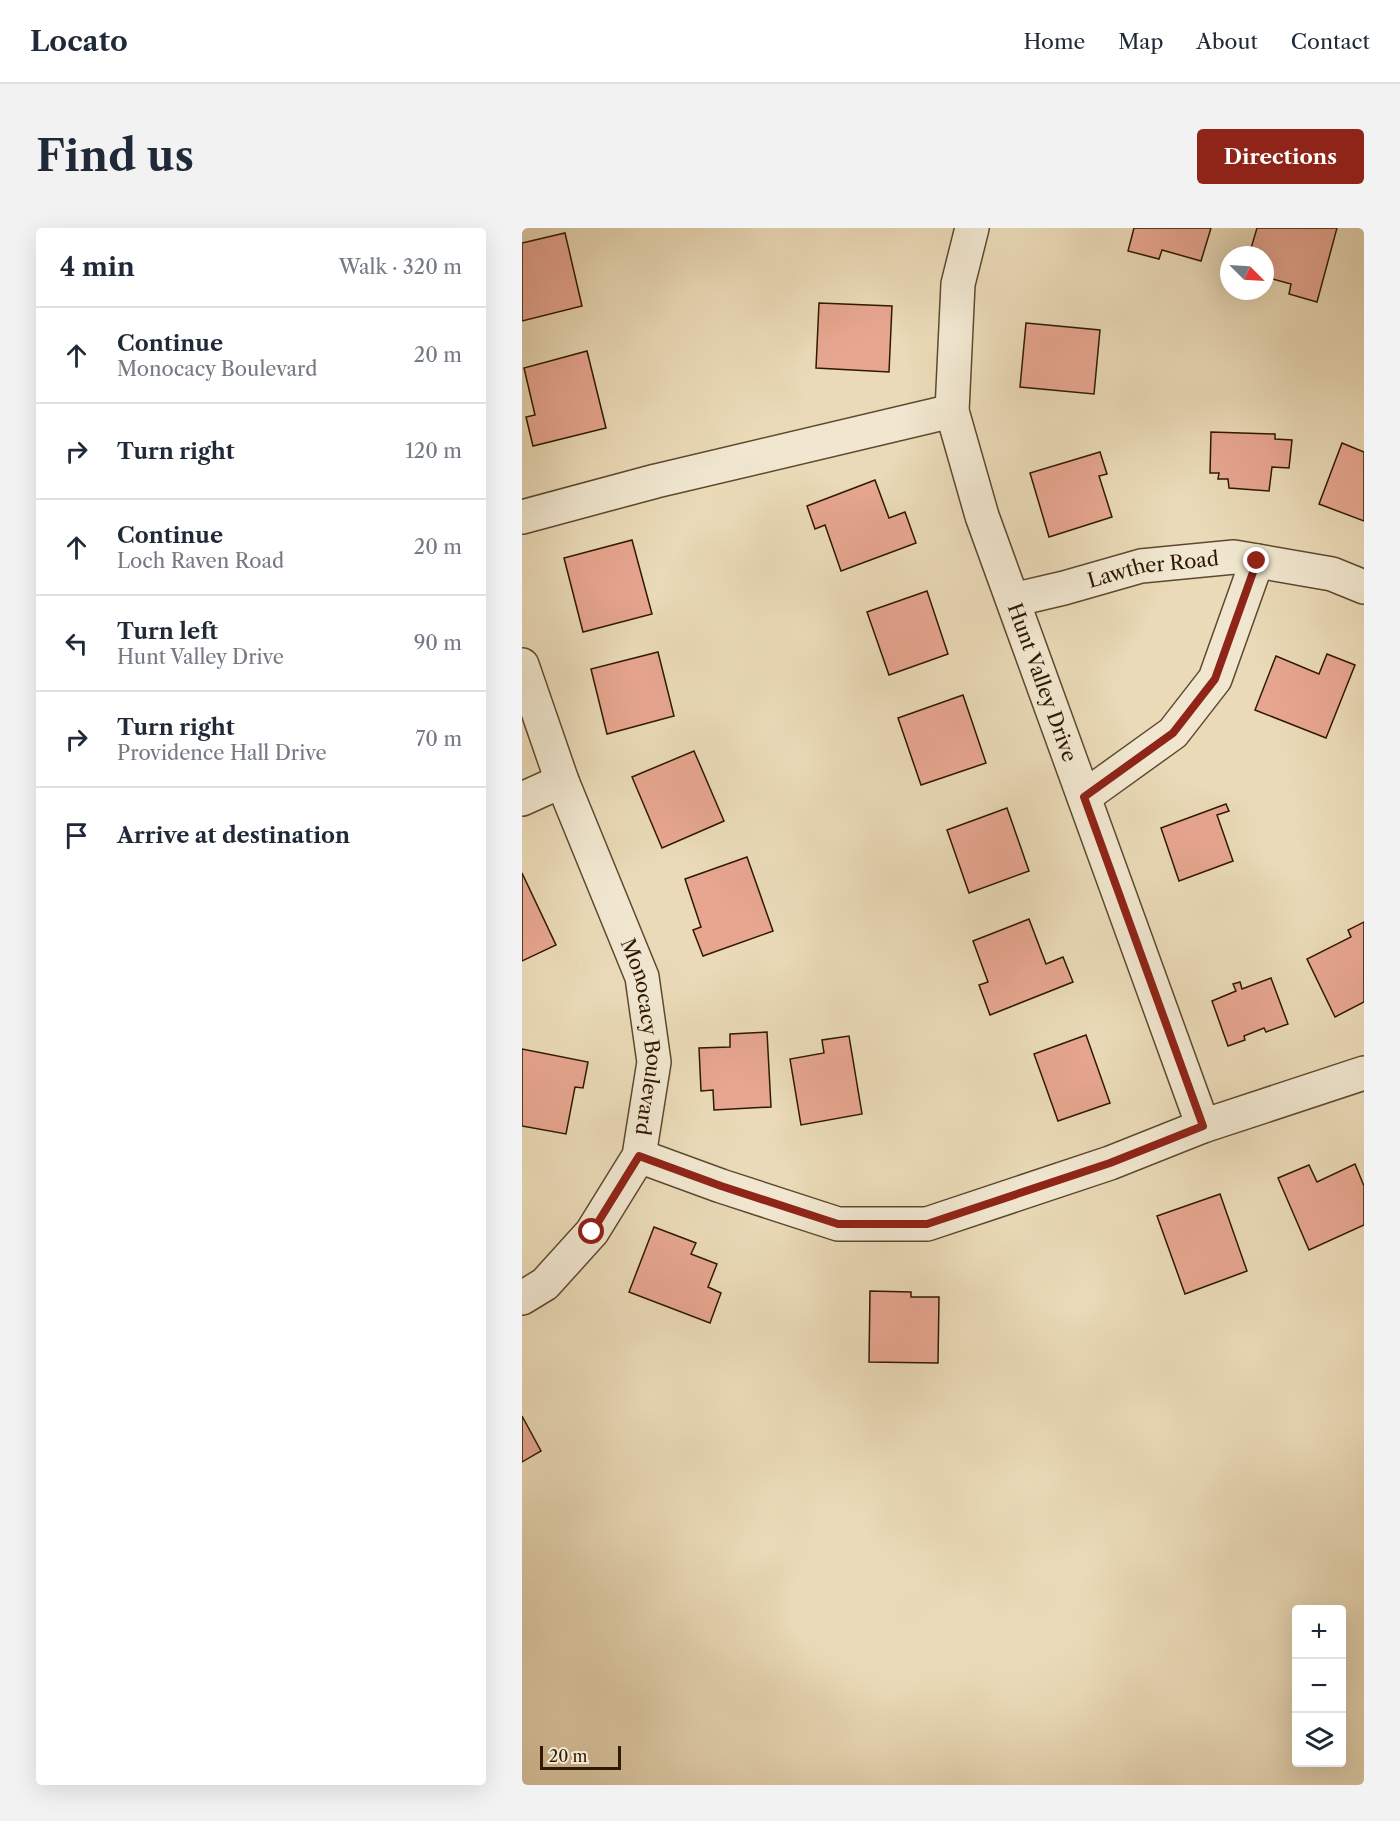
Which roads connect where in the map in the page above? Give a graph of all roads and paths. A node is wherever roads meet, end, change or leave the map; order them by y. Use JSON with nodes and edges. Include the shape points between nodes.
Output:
{"nodes":[{"id":1,"x":972,"y":228,"type":"edge"},
{"id":2,"x":952,"y":411,"type":"junction"},
{"id":3,"x":522,"y":517,"type":"edge"},
{"id":4,"x":1257,"y":561,"type":"junction"},
{"id":5,"x":1364,"y":588,"type":"edge"},
{"id":6,"x":1013,"y":600,"type":"junction"},
{"id":7,"x":522,"y":665,"type":"edge"},
{"id":8,"x":562,"y":781,"type":"junction"},
{"id":9,"x":1084,"y":797,"type":"junction"},
{"id":10,"x":522,"y":799,"type":"edge"},
{"id":11,"x":1364,"y":1073,"type":"edge"},
{"id":12,"x":1203,"y":1126,"type":"junction"},
{"id":13,"x":639,"y":1156,"type":"junction"},
{"id":14,"x":522,"y":1298,"type":"edge"}],
"edges":[{"from":1,"to":2,"type":"street","name":"Hunt Valley Drive","via":[[958,284]]},
{"from":2,"to":3,"type":"street"},
{"from":2,"to":6,"type":"street","name":"Hunt Valley Drive","via":[[982,516]]},
{"from":4,"to":5,"type":"street","name":"Lawther Road","via":[[1332,574]]},
{"from":4,"to":6,"type":"street","name":"Lawther Road","via":[[1234,557],[1141,566]]},
{"from":4,"to":9,"type":"street","via":[[1215,679],[1173,733]]},
{"from":6,"to":9,"type":"street","name":"Hunt Valley Drive"},
{"from":7,"to":8,"type":"street","name":"Monocacy Boulevard"},
{"from":8,"to":10,"type":"street"},
{"from":8,"to":13,"type":"street","name":"Monocacy Boulevard","via":[[642,976],[654,1062]]},
{"from":9,"to":12,"type":"street","name":"Hunt Valley Drive"},
{"from":11,"to":12,"type":"street"},
{"from":12,"to":13,"type":"street","via":[[1110,1163],[927,1224],[838,1224]]},
{"from":13,"to":14,"type":"street","name":"Monocacy Boulevard","via":[[592,1232],[545,1284]]}]}
